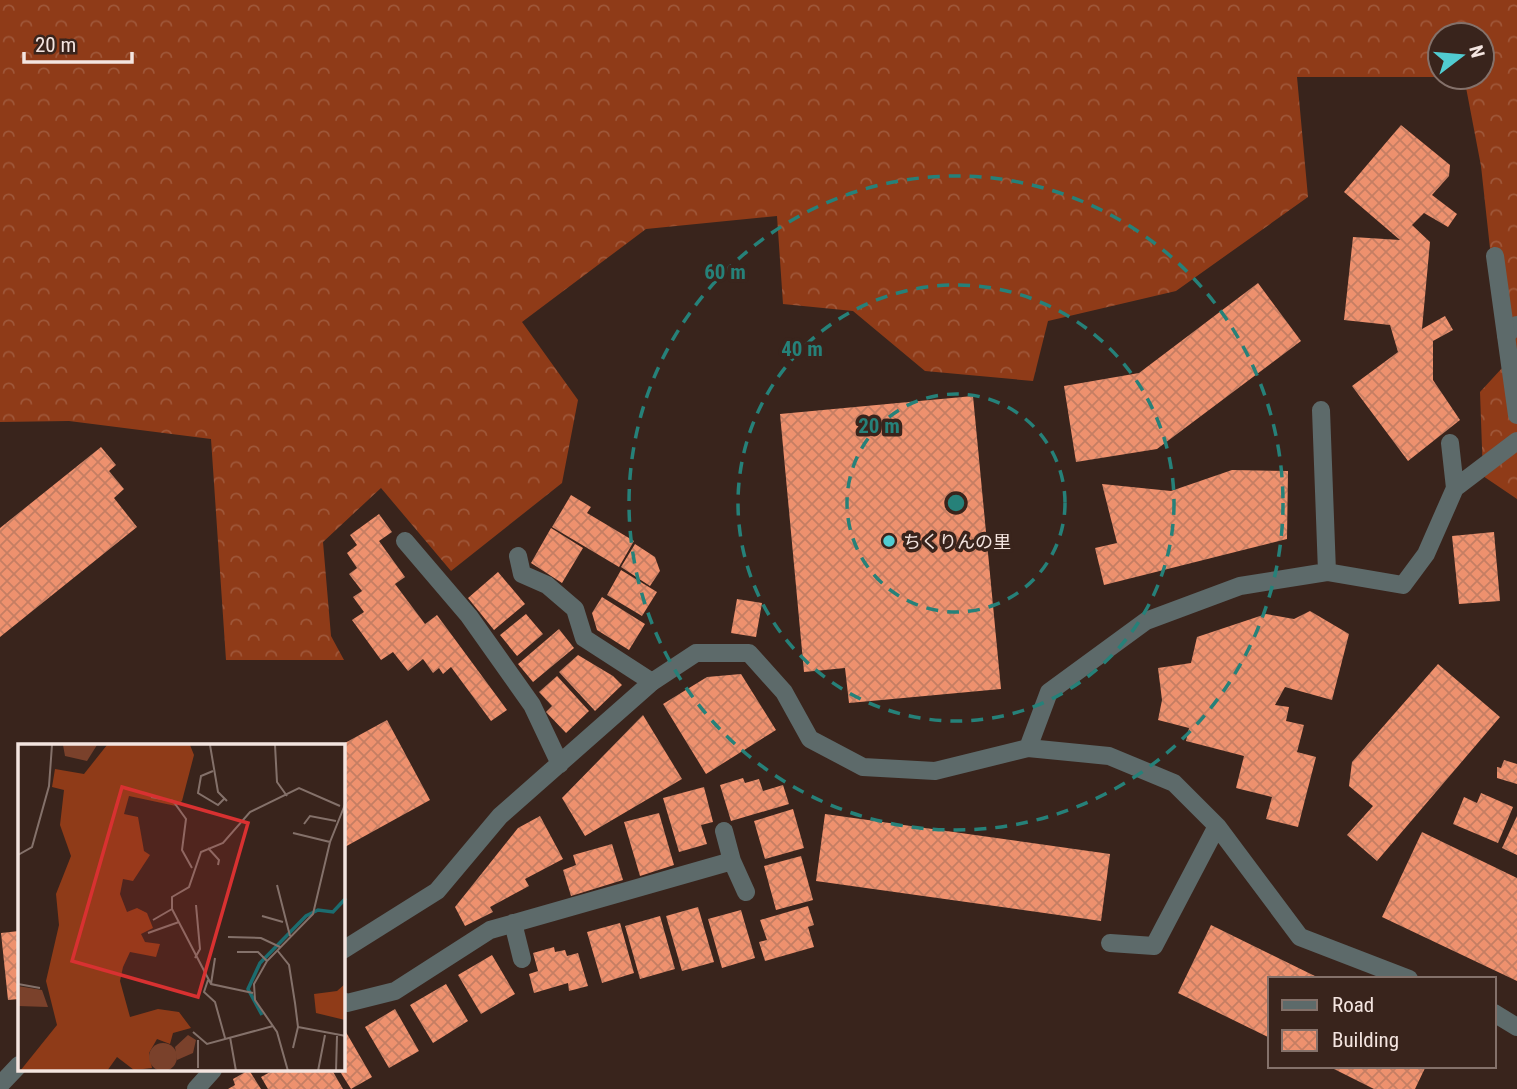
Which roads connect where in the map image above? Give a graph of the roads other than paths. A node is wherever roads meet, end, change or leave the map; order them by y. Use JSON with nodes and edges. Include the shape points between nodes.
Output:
{"nodes":[{"id":1,"x":1496,"y":256,"type":"dead end"},
{"id":2,"x":1512,"y":330,"type":"edge"},
{"id":3,"x":1321,"y":410,"type":"dead end"},
{"id":4,"x":1517,"y":415,"type":"edge"},
{"id":5,"x":1517,"y":441,"type":"edge"},
{"id":6,"x":1450,"y":443,"type":"dead end"},
{"id":7,"x":1455,"y":488,"type":"junction"},
{"id":8,"x":405,"y":541,"type":"dead end"},
{"id":9,"x":518,"y":556,"type":"dead end"},
{"id":10,"x":1327,"y":572,"type":"junction"},
{"id":11,"x":652,"y":682,"type":"junction"},
{"id":12,"x":1028,"y":748,"type":"junction"},
{"id":13,"x":560,"y":764,"type":"junction"},
{"id":14,"x":1217,"y":826,"type":"junction"},
{"id":15,"x":724,"y":831,"type":"dead end"},
{"id":16,"x":732,"y":861,"type":"junction"},
{"id":17,"x":746,"y":892,"type":"dead end"},
{"id":18,"x":513,"y":923,"type":"junction"},
{"id":19,"x":1110,"y":943,"type":"dead end"},
{"id":20,"x":345,"y":949,"type":"edge"},
{"id":21,"x":522,"y":959,"type":"dead end"},
{"id":22,"x":1404,"y":977,"type":"edge"},
{"id":23,"x":345,"y":1002,"type":"edge"},
{"id":24,"x":1496,"y":1014,"type":"edge"},
{"id":25,"x":1517,"y":1027,"type":"edge"},
{"id":26,"x":18,"y":1066,"type":"edge"},
{"id":27,"x":212,"y":1072,"type":"edge"},
{"id":28,"x":0,"y":1085,"type":"edge"},
{"id":29,"x":196,"y":1089,"type":"edge"}],
"edges":[{"from":1,"to":2,"type":"street"},
{"from":2,"to":4,"type":"street"},
{"from":3,"to":10,"type":"street"},
{"from":5,"to":7,"type":"street"},
{"from":6,"to":7,"type":"street"},
{"from":7,"to":10,"type":"street","via":[[1426,554],[1403,585]]},
{"from":8,"to":13,"type":"street","via":[[469,616],[532,705]]},
{"from":9,"to":11,"type":"street","via":[[522,574],[547,585],[575,610],[584,638]]},
{"from":10,"to":12,"type":"street","via":[[1240,586],[1146,621],[1049,692]]},
{"from":11,"to":12,"type":"street","via":[[696,653],[749,653],[784,692],[810,739],[863,766],[935,771]]},
{"from":11,"to":13,"type":"street"},
{"from":12,"to":14,"type":"street","via":[[1109,756],[1174,783]]},
{"from":13,"to":20,"type":"street","via":[[500,816],[437,891]]},
{"from":14,"to":19,"type":"street","via":[[1154,946]]},
{"from":14,"to":22,"type":"street","via":[[1300,937]]},
{"from":15,"to":16,"type":"street"},
{"from":16,"to":17,"type":"street"},
{"from":16,"to":18,"type":"street"},
{"from":18,"to":21,"type":"street"},
{"from":18,"to":23,"type":"street","via":[[490,930],[396,990]]},
{"from":24,"to":25,"type":"street"},
{"from":26,"to":28,"type":"street"},
{"from":27,"to":29,"type":"street"}]}
